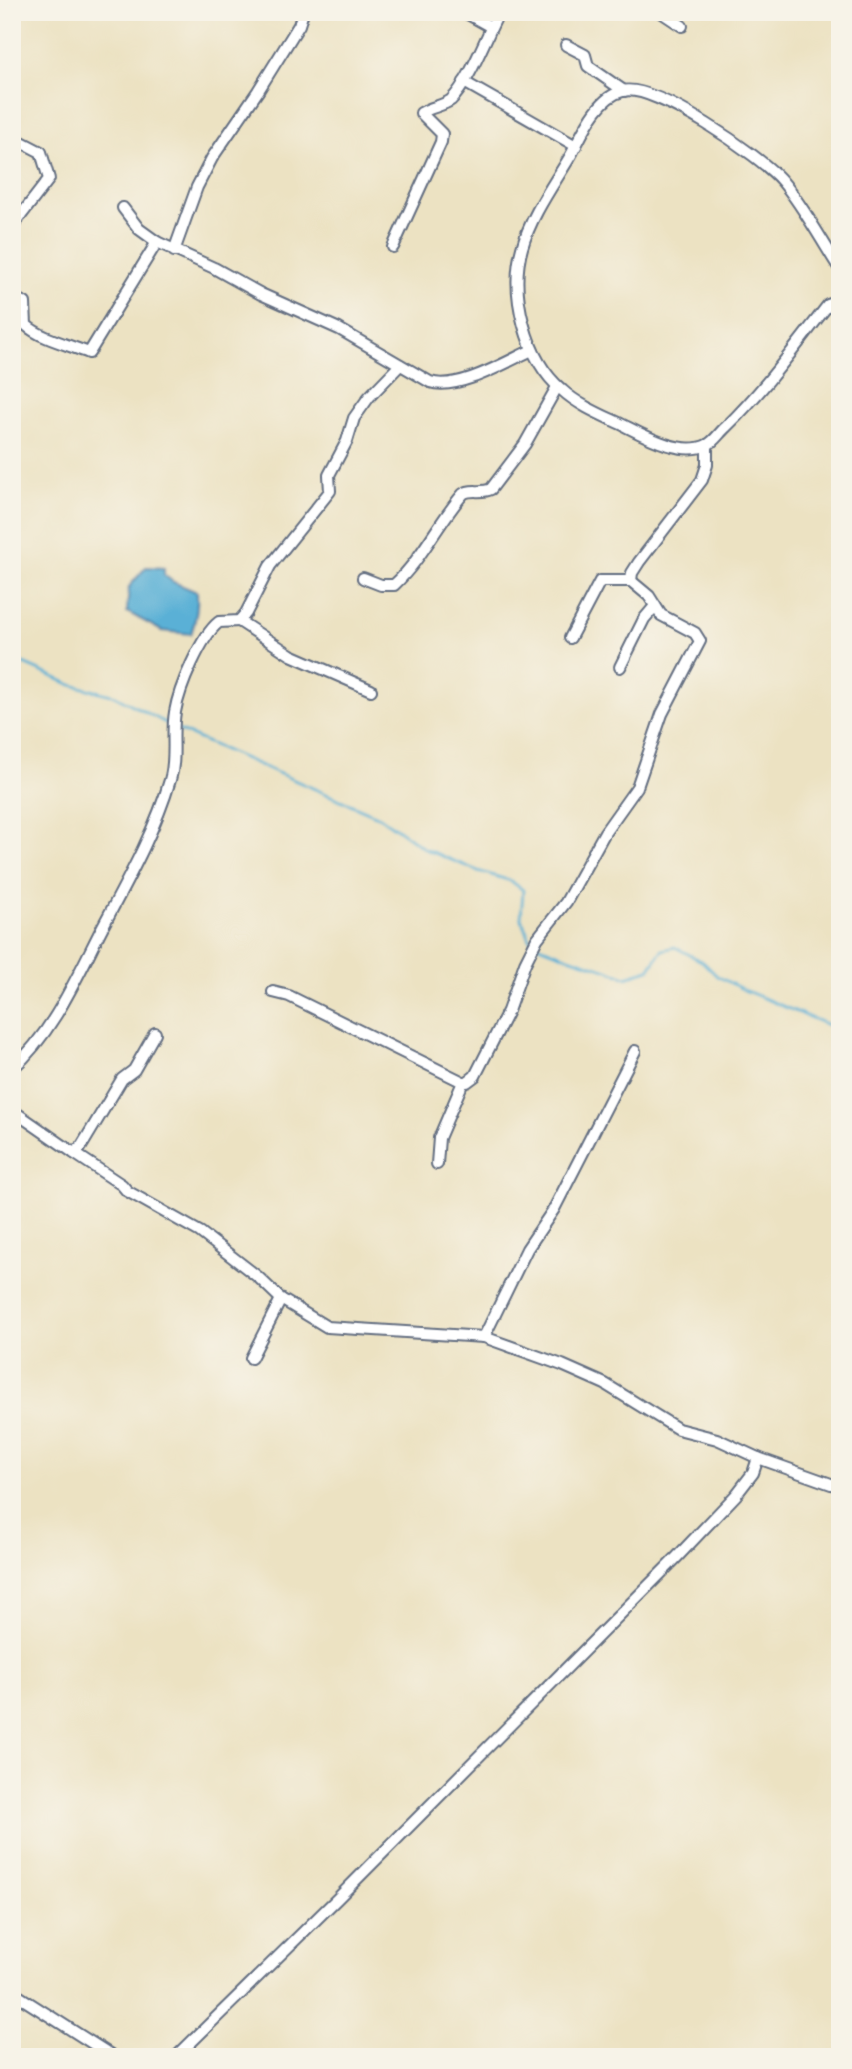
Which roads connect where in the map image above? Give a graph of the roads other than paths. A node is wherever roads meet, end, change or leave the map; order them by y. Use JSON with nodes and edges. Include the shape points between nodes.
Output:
{"nodes":[{"id":1,"x":303,"y":12,"type":"edge"},
{"id":2,"x":464,"y":12,"type":"edge"},
{"id":3,"x":499,"y":12,"type":"edge"},
{"id":4,"x":661,"y":12,"type":"edge"},
{"id":5,"x":682,"y":26,"type":"dead end"},
{"id":6,"x":491,"y":27,"type":"junction"},
{"id":7,"x":566,"y":45,"type":"dead end"},
{"id":8,"x":464,"y":82,"type":"junction"},
{"id":9,"x":624,"y":90,"type":"junction"},
{"id":10,"x":12,"y":137,"type":"edge"},
{"id":11,"x":576,"y":146,"type":"junction"},
{"id":12,"x":123,"y":208,"type":"dead end"},
{"id":13,"x":12,"y":227,"type":"edge"},
{"id":14,"x":157,"y":242,"type":"junction"},
{"id":15,"x":393,"y":247,"type":"dead end"},
{"id":16,"x":174,"y":251,"type":"junction"},
{"id":17,"x":839,"y":266,"type":"edge"},
{"id":18,"x":12,"y":297,"type":"edge"},
{"id":19,"x":840,"y":301,"type":"edge"},
{"id":20,"x":532,"y":350,"type":"junction"},
{"id":21,"x":400,"y":365,"type":"junction"},
{"id":22,"x":557,"y":387,"type":"junction"},
{"id":23,"x":707,"y":445,"type":"junction"},
{"id":24,"x":363,"y":578,"type":"dead end"},
{"id":25,"x":631,"y":581,"type":"junction"},
{"id":26,"x":655,"y":606,"type":"junction"},
{"id":27,"x":239,"y":621,"type":"junction"},
{"id":28,"x":570,"y":638,"type":"dead end"},
{"id":29,"x":620,"y":667,"type":"dead end"},
{"id":30,"x":371,"y":690,"type":"dead end"},
{"id":31,"x":273,"y":992,"type":"dead end"},
{"id":32,"x":155,"y":1033,"type":"dead end"},
{"id":33,"x":635,"y":1051,"type":"dead end"},
{"id":34,"x":12,"y":1069,"type":"edge"},
{"id":35,"x":463,"y":1082,"type":"junction"},
{"id":36,"x":12,"y":1110,"type":"edge"},
{"id":37,"x":74,"y":1153,"type":"junction"},
{"id":38,"x":437,"y":1164,"type":"dead end"},
{"id":39,"x":281,"y":1299,"type":"junction"},
{"id":40,"x":484,"y":1337,"type":"junction"},
{"id":41,"x":251,"y":1358,"type":"dead end"},
{"id":42,"x":758,"y":1458,"type":"junction"},
{"id":43,"x":840,"y":1485,"type":"edge"},
{"id":44,"x":12,"y":1992,"type":"edge"},
{"id":45,"x":114,"y":2057,"type":"edge"},
{"id":46,"x":176,"y":2057,"type":"edge"}],
"edges":[{"from":1,"to":16,"type":"street","via":[[258,92],[212,158]]},
{"from":2,"to":6,"type":"street"},
{"from":3,"to":6,"type":"street"},
{"from":4,"to":5,"type":"street"},
{"from":6,"to":8,"type":"street"},
{"from":7,"to":9,"type":"street","via":[[586,55],[588,65]]},
{"from":8,"to":11,"type":"street"},
{"from":8,"to":15,"type":"street","via":[[449,101],[421,113],[442,134],[441,142]]},
{"from":9,"to":11,"type":"street","via":[[597,110]]},
{"from":9,"to":17,"type":"street","via":[[655,96],[749,153],[785,185]]},
{"from":10,"to":13,"type":"street","via":[[41,152],[50,179]]},
{"from":11,"to":20,"type":"street","via":[[521,250],[520,311]]},
{"from":12,"to":14,"type":"street","via":[[139,229]]},
{"from":14,"to":16,"type":"street"},
{"from":14,"to":18,"type":"street","via":[[89,353],[38,336],[26,325],[25,303]]},
{"from":16,"to":21,"type":"street","via":[[339,329]]},
{"from":19,"to":23,"type":"street","via":[[828,305],[749,405]]},
{"from":20,"to":21,"type":"street","via":[[446,385],[430,382]]},
{"from":20,"to":22,"type":"street"},
{"from":21,"to":27,"type":"street","via":[[354,418],[329,475],[330,491],[270,566]]},
{"from":22,"to":23,"type":"street","via":[[660,443]]},
{"from":22,"to":24,"type":"street","via":[[525,444],[491,489],[463,494],[394,585]]},
{"from":23,"to":25,"type":"street","via":[[702,480],[639,562]]},
{"from":25,"to":26,"type":"street"},
{"from":25,"to":28,"type":"street","via":[[600,581]]},
{"from":26,"to":29,"type":"street","via":[[643,619]]},
{"from":26,"to":35,"type":"street","via":[[661,615],[695,633],[699,646],[662,714],[637,787],[605,832],[566,902],[537,939],[486,1056],[475,1076]]},
{"from":27,"to":30,"type":"street","via":[[290,655]]},
{"from":27,"to":34,"type":"street","via":[[219,622],[204,639],[175,711],[169,782],[136,863],[51,1022]]},
{"from":31,"to":35,"type":"street"},
{"from":32,"to":37,"type":"street"},
{"from":33,"to":40,"type":"street"},
{"from":35,"to":38,"type":"street","via":[[439,1138]]},
{"from":36,"to":37,"type":"street"},
{"from":37,"to":39,"type":"street","via":[[127,1191],[200,1233]]},
{"from":39,"to":40,"type":"street","via":[[327,1327]]},
{"from":39,"to":41,"type":"street"},
{"from":40,"to":42,"type":"street","via":[[562,1365],[605,1384],[678,1429],[717,1439]]},
{"from":42,"to":43,"type":"street"},
{"from":42,"to":46,"type":"street","via":[[736,1495],[677,1557]]},
{"from":44,"to":45,"type":"street"}]}
